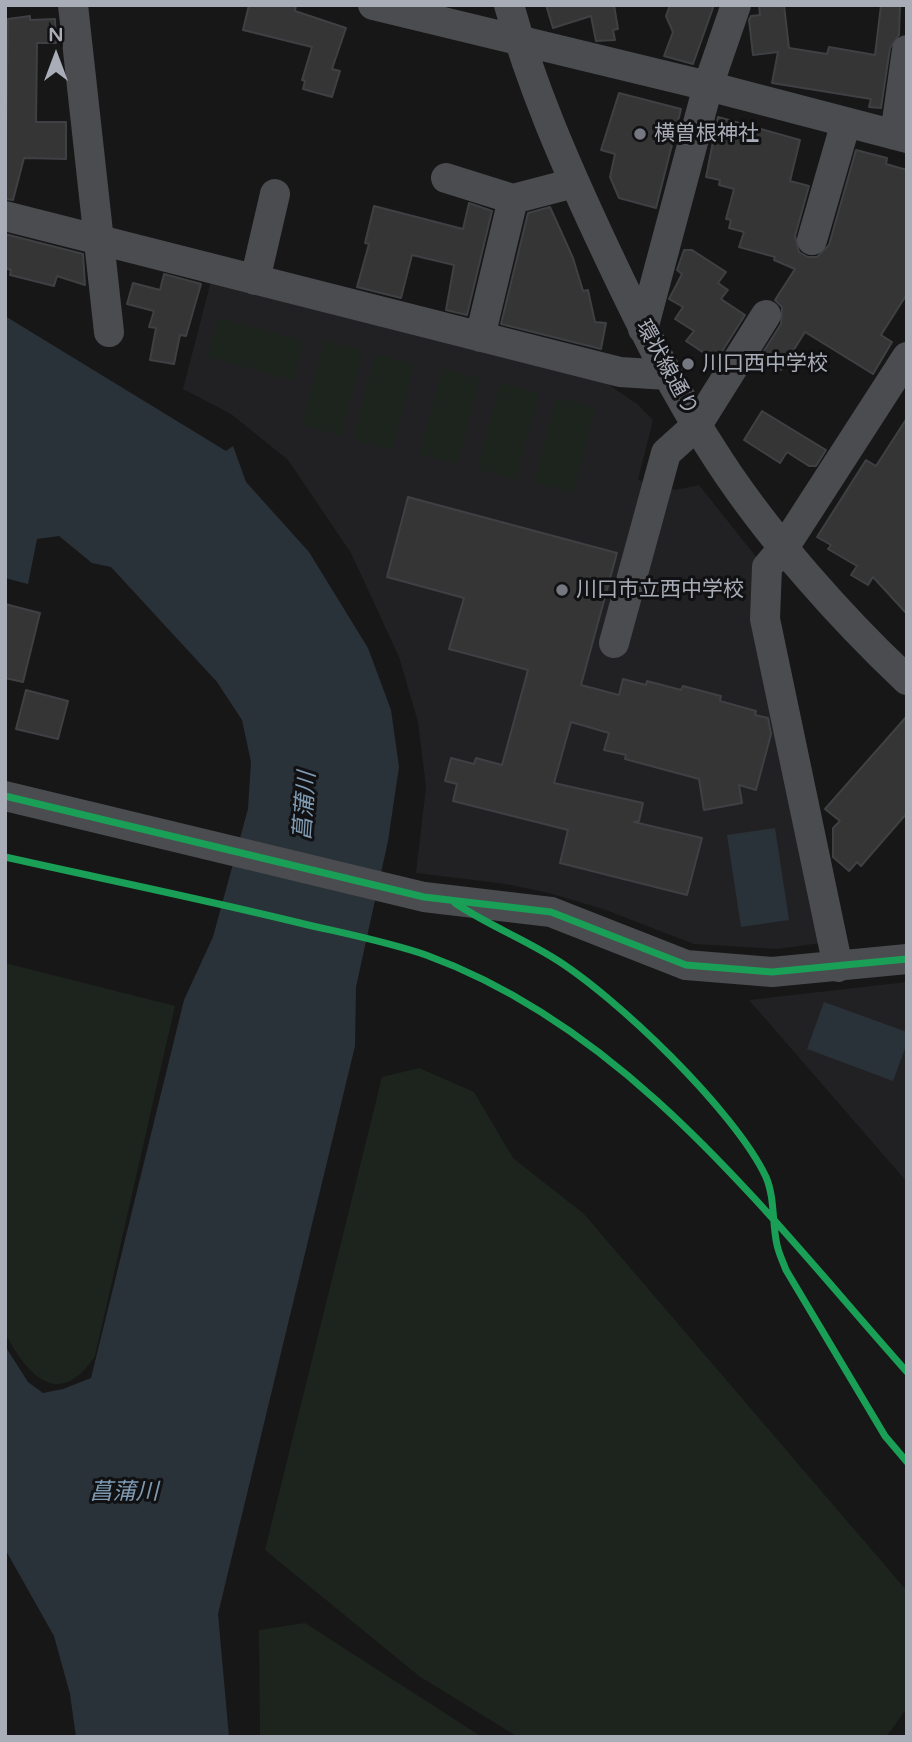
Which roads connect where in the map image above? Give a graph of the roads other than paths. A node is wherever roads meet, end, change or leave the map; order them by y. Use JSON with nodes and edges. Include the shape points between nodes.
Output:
{"nodes":[{"id":1,"x":73,"y":5,"type":"edge"},
{"id":2,"x":373,"y":5,"type":"edge"},
{"id":3,"x":509,"y":5,"type":"edge"},
{"id":4,"x":736,"y":5,"type":"edge"},
{"id":5,"x":519,"y":42,"type":"junction"},
{"id":6,"x":907,"y":50,"type":"edge"},
{"id":7,"x":708,"y":86,"type":"junction"},
{"id":8,"x":846,"y":122,"type":"junction"},
{"id":9,"x":901,"y":137,"type":"edge"},
{"id":10,"x":446,"y":178,"type":"dead end"},
{"id":11,"x":574,"y":183,"type":"junction"},
{"id":12,"x":275,"y":194,"type":"dead end"},
{"id":13,"x":513,"y":199,"type":"junction"},
{"id":14,"x":5,"y":216,"type":"edge"},
{"id":15,"x":812,"y":240,"type":"dead end"},
{"id":16,"x":101,"y":241,"type":"junction"},
{"id":17,"x":255,"y":280,"type":"junction"},
{"id":18,"x":766,"y":315,"type":"dead end"},
{"id":19,"x":643,"y":329,"type":"junction"},
{"id":20,"x":109,"y":331,"type":"dead end"},
{"id":21,"x":480,"y":337,"type":"junction"},
{"id":22,"x":907,"y":357,"type":"edge"},
{"id":23,"x":667,"y":375,"type":"junction"},
{"id":24,"x":697,"y":425,"type":"junction"},
{"id":25,"x":785,"y":547,"type":"junction"},
{"id":26,"x":614,"y":643,"type":"dead end"},
{"id":27,"x":907,"y":680,"type":"edge"},
{"id":28,"x":5,"y":796,"type":"edge"},
{"id":29,"x":907,"y":959,"type":"edge"},
{"id":30,"x":838,"y":967,"type":"junction"}],
"edges":[{"from":1,"to":16,"type":"street"},
{"from":2,"to":5,"type":"street"},
{"from":3,"to":5,"type":"street","name":"環状線通り"},
{"from":4,"to":7,"type":"street"},
{"from":5,"to":7,"type":"street"},
{"from":5,"to":11,"type":"street","name":"環状線通り"},
{"from":6,"to":9,"type":"street"},
{"from":7,"to":8,"type":"street"},
{"from":7,"to":19,"type":"street"},
{"from":8,"to":9,"type":"street"},
{"from":8,"to":15,"type":"street"},
{"from":10,"to":13,"type":"street"},
{"from":11,"to":13,"type":"street"},
{"from":11,"to":19,"type":"street","name":"環状線通り"},
{"from":12,"to":17,"type":"street"},
{"from":13,"to":21,"type":"street"},
{"from":14,"to":16,"type":"street"},
{"from":16,"to":17,"type":"street"},
{"from":16,"to":20,"type":"street"},
{"from":17,"to":21,"type":"street"},
{"from":18,"to":24,"type":"street"},
{"from":19,"to":23,"type":"street","name":"環状線通り"},
{"from":21,"to":23,"type":"street","via":[[620,372]]},
{"from":22,"to":25,"type":"street"},
{"from":23,"to":24,"type":"street","name":"環状線通り"},
{"from":24,"to":25,"type":"street","name":"環状線通り"},
{"from":24,"to":26,"type":"street","via":[[666,453]]},
{"from":25,"to":27,"type":"street","name":"環状線通り"},
{"from":25,"to":30,"type":"street","via":[[767,567],[765,619]]},
{"from":28,"to":30,"type":"street","via":[[424,897],[551,912],[686,965],[772,972]]},
{"from":29,"to":30,"type":"street"}]}
